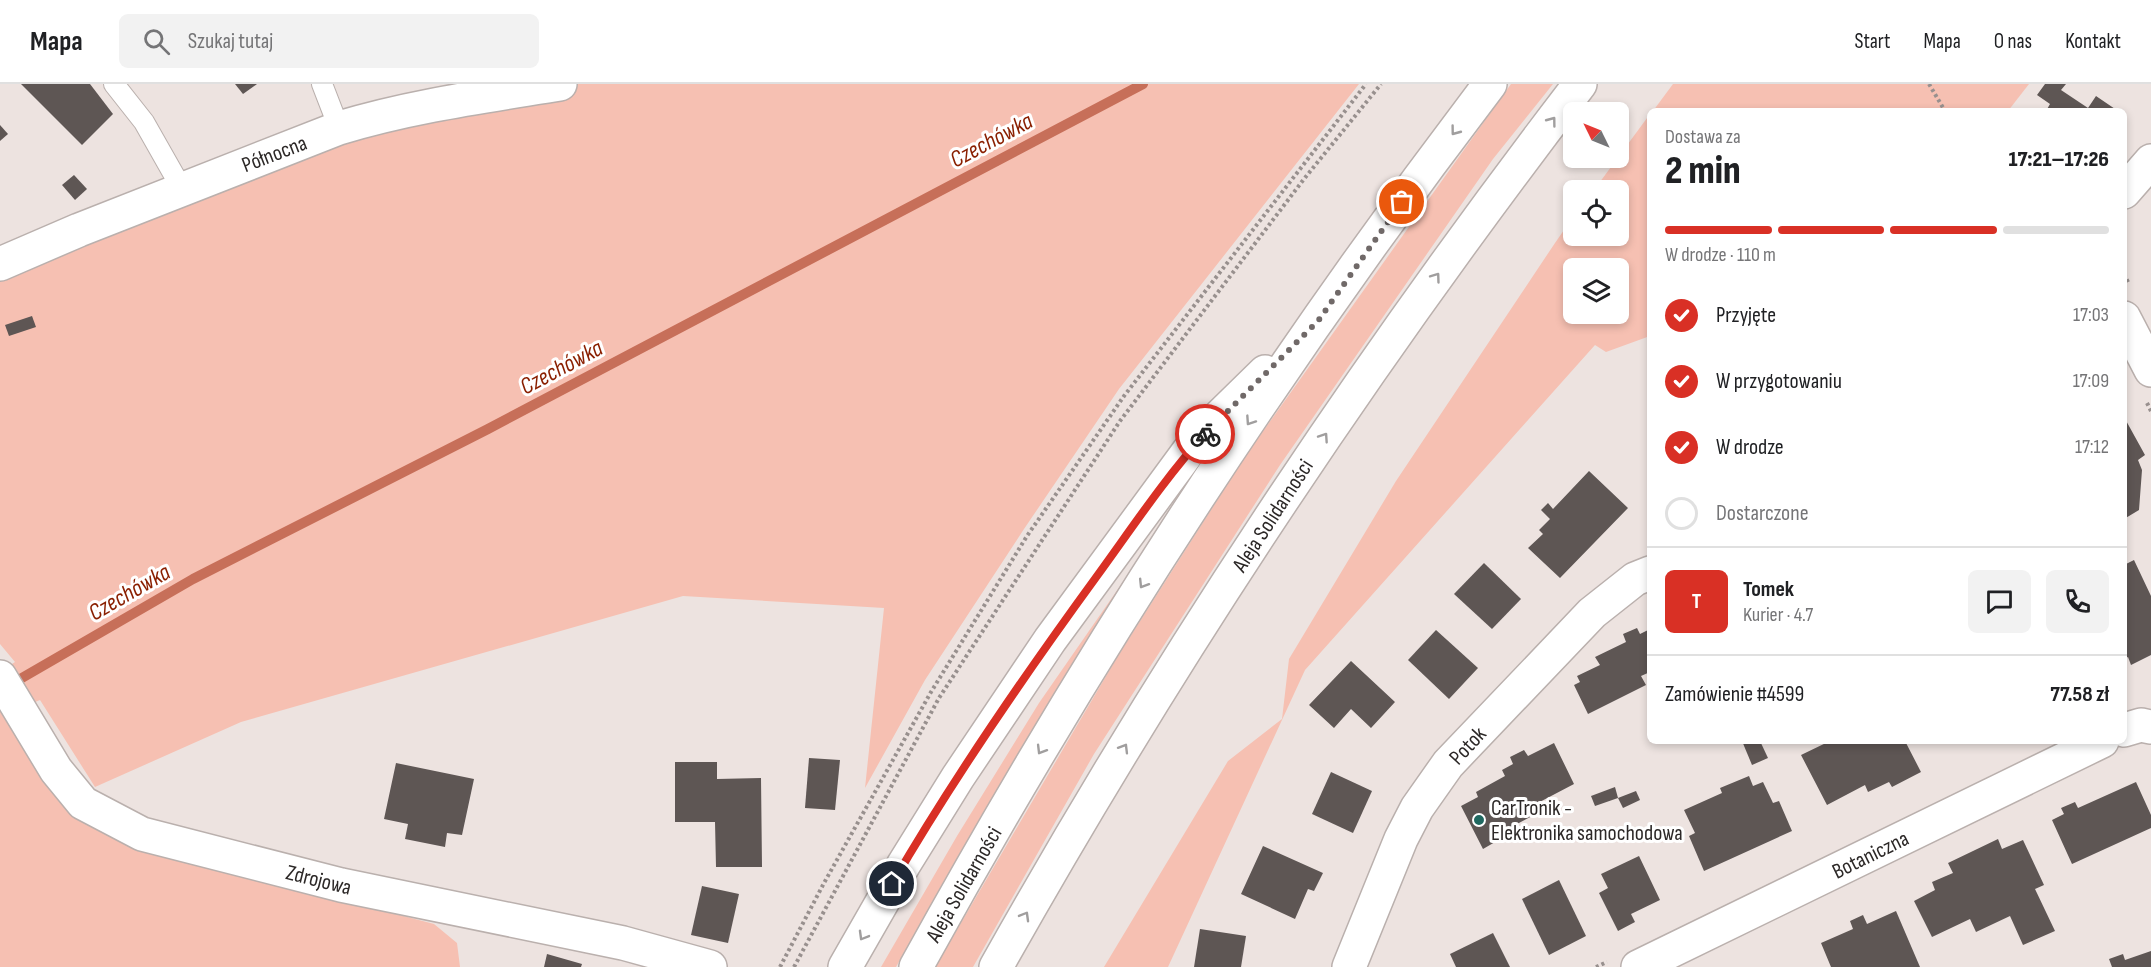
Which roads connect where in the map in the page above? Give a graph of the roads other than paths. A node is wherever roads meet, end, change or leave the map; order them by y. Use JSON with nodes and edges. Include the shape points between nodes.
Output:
{"nodes":[{"id":1,"x":114,"y":84,"type":"edge"},
{"id":2,"x":322,"y":84,"type":"edge"},
{"id":3,"x":560,"y":84,"type":"edge"},
{"id":4,"x":1490,"y":84,"type":"edge"},
{"id":5,"x":1580,"y":84,"type":"edge"},
{"id":6,"x":426,"y":95,"type":"edge"},
{"id":7,"x":339,"y":128,"type":"junction"},
{"id":8,"x":2151,"y":161,"type":"edge"},
{"id":9,"x":182,"y":189,"type":"junction"},
{"id":10,"x":2127,"y":189,"type":"edge"},
{"id":11,"x":0,"y":264,"type":"edge"},
{"id":12,"x":1318,"y":321,"type":"junction"},
{"id":13,"x":2127,"y":324,"type":"edge"},
{"id":14,"x":2151,"y":370,"type":"edge"},
{"id":15,"x":1647,"y":574,"type":"edge"},
{"id":16,"x":0,"y":677,"type":"edge"},
{"id":17,"x":2151,"y":727,"type":"edge"},
{"id":18,"x":2127,"y":729,"type":"edge"},
{"id":19,"x":2096,"y":744,"type":"edge"},
{"id":20,"x":710,"y":967,"type":"edge"},
{"id":21,"x":845,"y":967,"type":"edge"},
{"id":22,"x":916,"y":967,"type":"edge"},
{"id":23,"x":996,"y":967,"type":"edge"},
{"id":24,"x":1349,"y":967,"type":"edge"},
{"id":25,"x":1638,"y":967,"type":"edge"}],
"edges":[{"from":1,"to":9,"type":"lane","via":[[144,122]]},
{"from":2,"to":7,"type":"lane"},
{"from":3,"to":6,"type":"main road","name":"Północna"},
{"from":4,"to":12,"type":"main road","name":"Aleja Solidarności","one_way":true},
{"from":23,"to":5,"type":"main road","name":"Aleja Solidarności","one_way":true,"via":[[1154,699],[1291,486],[1412,310]]},
{"from":6,"to":7,"type":"main road","name":"Północna"},
{"from":7,"to":9,"type":"main road","name":"Północna"},
{"from":8,"to":10,"type":"main road"},
{"from":9,"to":11,"type":"main road","name":"Północna"},
{"from":12,"to":21,"type":"main road","one_way":true,"via":[[1188,452],[1057,631],[958,777]]},
{"from":12,"to":22,"type":"main road","name":"Aleja Solidarności","one_way":true,"via":[[1091,666]]},
{"from":13,"to":14,"type":"main road"},
{"from":15,"to":24,"type":"main road","name":"Potok","via":[[1592,613],[1448,764],[1401,839]]},
{"from":16,"to":20,"type":"main road","name":"Zdrojowa","via":[[56,770],[83,803],[142,834],[341,885],[623,943]]},
{"from":17,"to":18,"type":"main road"},
{"from":19,"to":25,"type":"main road","name":"Botaniczna"}]}
